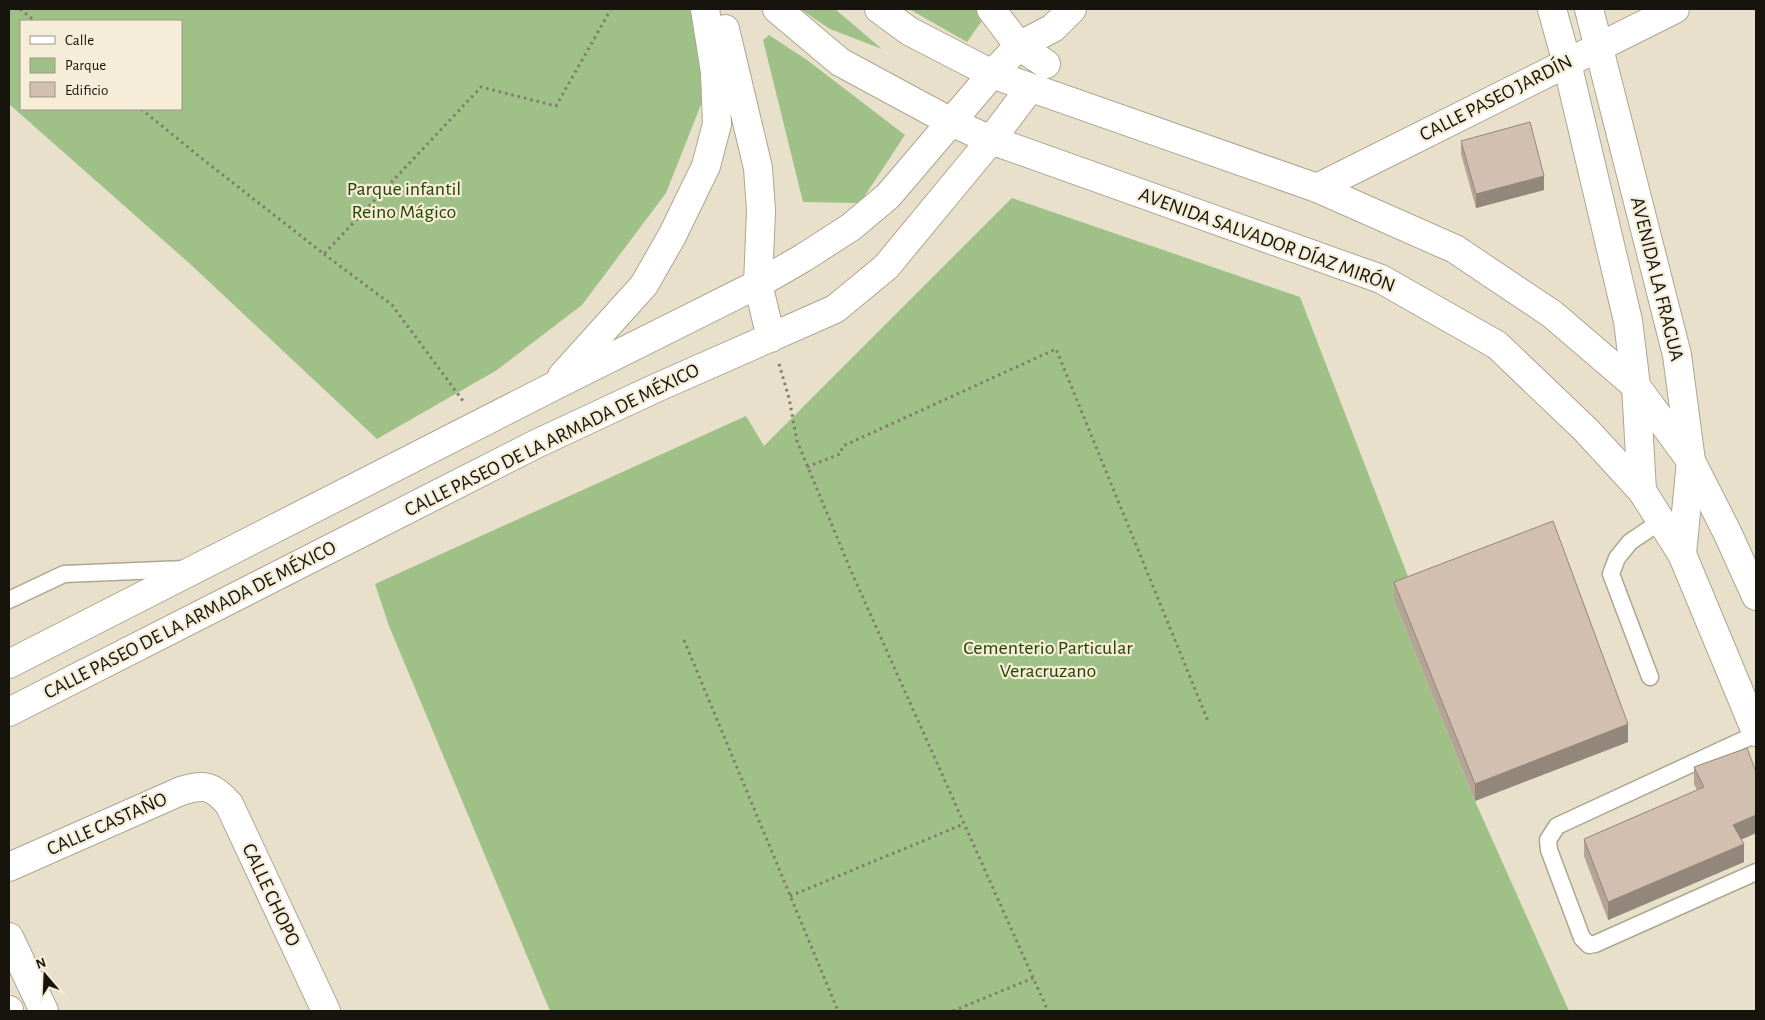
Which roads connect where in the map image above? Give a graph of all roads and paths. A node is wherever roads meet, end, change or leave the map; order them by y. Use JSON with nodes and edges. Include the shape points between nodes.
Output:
{"nodes":[{"id":1,"x":20,"y":9,"type":"edge"},
{"id":2,"x":611,"y":9,"type":"edge"},
{"id":3,"x":705,"y":9,"type":"edge"},
{"id":4,"x":719,"y":9,"type":"edge"},
{"id":5,"x":777,"y":9,"type":"edge"},
{"id":6,"x":879,"y":9,"type":"edge"},
{"id":7,"x":991,"y":9,"type":"edge"},
{"id":8,"x":1072,"y":9,"type":"edge"},
{"id":9,"x":1552,"y":9,"type":"edge"},
{"id":10,"x":1589,"y":9,"type":"edge"},
{"id":11,"x":1675,"y":9,"type":"edge"},
{"id":12,"x":33,"y":20,"type":"edge"},
{"id":13,"x":1053,"y":28,"type":"junction"},
{"id":14,"x":1019,"y":46,"type":"junction"},
{"id":15,"x":1600,"y":47,"type":"junction"},
{"id":16,"x":1567,"y":63,"type":"junction"},
{"id":17,"x":1046,"y":64,"type":"junction"},
{"id":18,"x":992,"y":74,"type":"junction"},
{"id":19,"x":1030,"y":88,"type":"junction"},
{"id":20,"x":141,"y":110,"type":"edge"},
{"id":21,"x":951,"y":122,"type":"junction"},
{"id":22,"x":991,"y":140,"type":"junction"},
{"id":23,"x":1317,"y":188,"type":"junction"},
{"id":24,"x":324,"y":254,"type":"junction"},
{"id":25,"x":758,"y":284,"type":"junction"},
{"id":26,"x":771,"y":338,"type":"junction"},
{"id":27,"x":554,"y":386,"type":"junction"},
{"id":28,"x":1636,"y":386,"type":"junction"},
{"id":29,"x":480,"y":424,"type":"junction"},
{"id":30,"x":1691,"y":461,"type":"junction"},
{"id":31,"x":807,"y":467,"type":"junction"},
{"id":32,"x":1642,"y":491,"type":"junction"},
{"id":33,"x":1661,"y":522,"type":"junction"},
{"id":34,"x":1682,"y":554,"type":"junction"},
{"id":35,"x":195,"y":569,"type":"junction"},
{"id":36,"x":1756,"y":596,"type":"edge"},
{"id":37,"x":9,"y":600,"type":"edge"},
{"id":38,"x":684,"y":640,"type":"dead end"},
{"id":39,"x":9,"y":664,"type":"edge"},
{"id":40,"x":1650,"y":677,"type":"dead end"},
{"id":41,"x":9,"y":712,"type":"edge"},
{"id":42,"x":1208,"y":721,"type":"dead end"},
{"id":43,"x":1756,"y":733,"type":"edge"},
{"id":44,"x":208,"y":786,"type":"joint"},
{"id":45,"x":964,"y":824,"type":"junction"},
{"id":46,"x":9,"y":867,"type":"edge"},
{"id":47,"x":1756,"y":872,"type":"edge"},
{"id":48,"x":790,"y":896,"type":"junction"},
{"id":49,"x":9,"y":937,"type":"edge"},
{"id":50,"x":1033,"y":978,"type":"junction"},
{"id":51,"x":44,"y":1011,"type":"edge"},
{"id":52,"x":326,"y":1011,"type":"edge"},
{"id":53,"x":838,"y":1011,"type":"edge"},
{"id":54,"x":953,"y":1011,"type":"edge"},
{"id":55,"x":1048,"y":1011,"type":"edge"}],
"edges":[{"from":1,"to":12,"type":"path"},
{"from":2,"to":24,"type":"path","via":[[556,106],[481,87]]},
{"from":3,"to":27,"type":"main road","via":[[715,72],[717,124],[706,166],[644,285]]},
{"from":4,"to":25,"type":"main road","via":[[758,168],[761,210]]},
{"from":5,"to":21,"type":"main road","name":"AVENIDA SALVADOR DÍAZ MIRÓN","via":[[840,62]]},
{"from":6,"to":18,"type":"main road","via":[[909,31]]},
{"from":7,"to":14,"type":"main road"},
{"from":8,"to":13,"type":"main road"},
{"from":9,"to":16,"type":"main road","name":"AVENIDA LA FRAGUA"},
{"from":10,"to":15,"type":"main road","name":"AVENIDA LA FRAGUA"},
{"from":11,"to":15,"type":"main road","name":"CALLE PASEO JARDÍN"},
{"from":13,"to":14,"type":"main road"},
{"from":13,"to":17,"type":"main road"},
{"from":14,"to":17,"type":"main road"},
{"from":14,"to":18,"type":"main road"},
{"from":15,"to":16,"type":"main road","name":"CALLE PASEO JARDÍN"},
{"from":15,"to":30,"type":"main road","name":"AVENIDA LA FRAGUA","via":[[1677,355]]},
{"from":16,"to":23,"type":"main road","name":"CALLE PASEO JARDÍN"},
{"from":16,"to":28,"type":"main road","name":"AVENIDA LA FRAGUA","via":[[1628,321]]},
{"from":17,"to":19,"type":"main road","name":"CALLE PASEO DE LA ARMADA DE MÉXICO"},
{"from":18,"to":19,"type":"main road"},
{"from":18,"to":21,"type":"main road"},
{"from":19,"to":22,"type":"main road","name":"CALLE PASEO DE LA ARMADA DE MÉXICO"},
{"from":19,"to":23,"type":"main road"},
{"from":20,"to":24,"type":"path"},
{"from":21,"to":22,"type":"main road","name":"AVENIDA SALVADOR DÍAZ MIRÓN"},
{"from":21,"to":25,"type":"main road","via":[[888,196],[851,227]]},
{"from":22,"to":26,"type":"main road","name":"CALLE PASEO DE LA ARMADA DE MÉXICO","via":[[886,267],[835,309]]},
{"from":22,"to":32,"type":"main road","name":"AVENIDA SALVADOR DÍAZ MIRÓN","via":[[1381,278],[1497,345],[1586,430]]},
{"from":23,"to":28,"type":"main road","via":[[1455,249],[1552,314]]},
{"from":24,"to":29,"type":"path","via":[[392,305]]},
{"from":25,"to":26,"type":"main road"},
{"from":25,"to":27,"type":"main road"},
{"from":26,"to":31,"type":"path","via":[[789,398],[796,441]]},
{"from":26,"to":41,"type":"main road","name":"CALLE PASEO DE LA ARMADA DE MÉXICO","via":[[536,444]]},
{"from":27,"to":29,"type":"main road"},
{"from":28,"to":30,"type":"main road"},
{"from":28,"to":32,"type":"main road","name":"AVENIDA LA FRAGUA"},
{"from":29,"to":35,"type":"main road"},
{"from":30,"to":34,"type":"main road","name":"AVENIDA LA FRAGUA"},
{"from":30,"to":36,"type":"main road"},
{"from":31,"to":42,"type":"path","via":[[840,454],[843,446],[1056,349]]},
{"from":31,"to":45,"type":"path"},
{"from":32,"to":33,"type":"main road","name":"AVENIDA SALVADOR DÍAZ MIRÓN"},
{"from":33,"to":34,"type":"main road","name":"AVENIDA SALVADOR DÍAZ MIRÓN"},
{"from":33,"to":40,"type":"lane","via":[[1630,542],[1616,558],[1611,574]]},
{"from":34,"to":43,"type":"main road","name":"AVENIDA SALVADOR DÍAZ MIRÓN"},
{"from":35,"to":37,"type":"lane","via":[[64,574]]},
{"from":35,"to":39,"type":"main road"},
{"from":38,"to":48,"type":"path"},
{"from":43,"to":47,"type":"lane","via":[[1556,826],[1548,840],[1582,938],[1589,945]]},
{"from":44,"to":46,"type":"main road","name":"CALLE CASTAÑO","via":[[181,792]]},
{"from":44,"to":52,"type":"main road","name":"CALLE CHOPO","via":[[229,804]]},
{"from":45,"to":48,"type":"path"},
{"from":45,"to":50,"type":"path"},
{"from":48,"to":53,"type":"path"},
{"from":49,"to":51,"type":"main road"},
{"from":50,"to":54,"type":"path"},
{"from":50,"to":55,"type":"path"}]}
